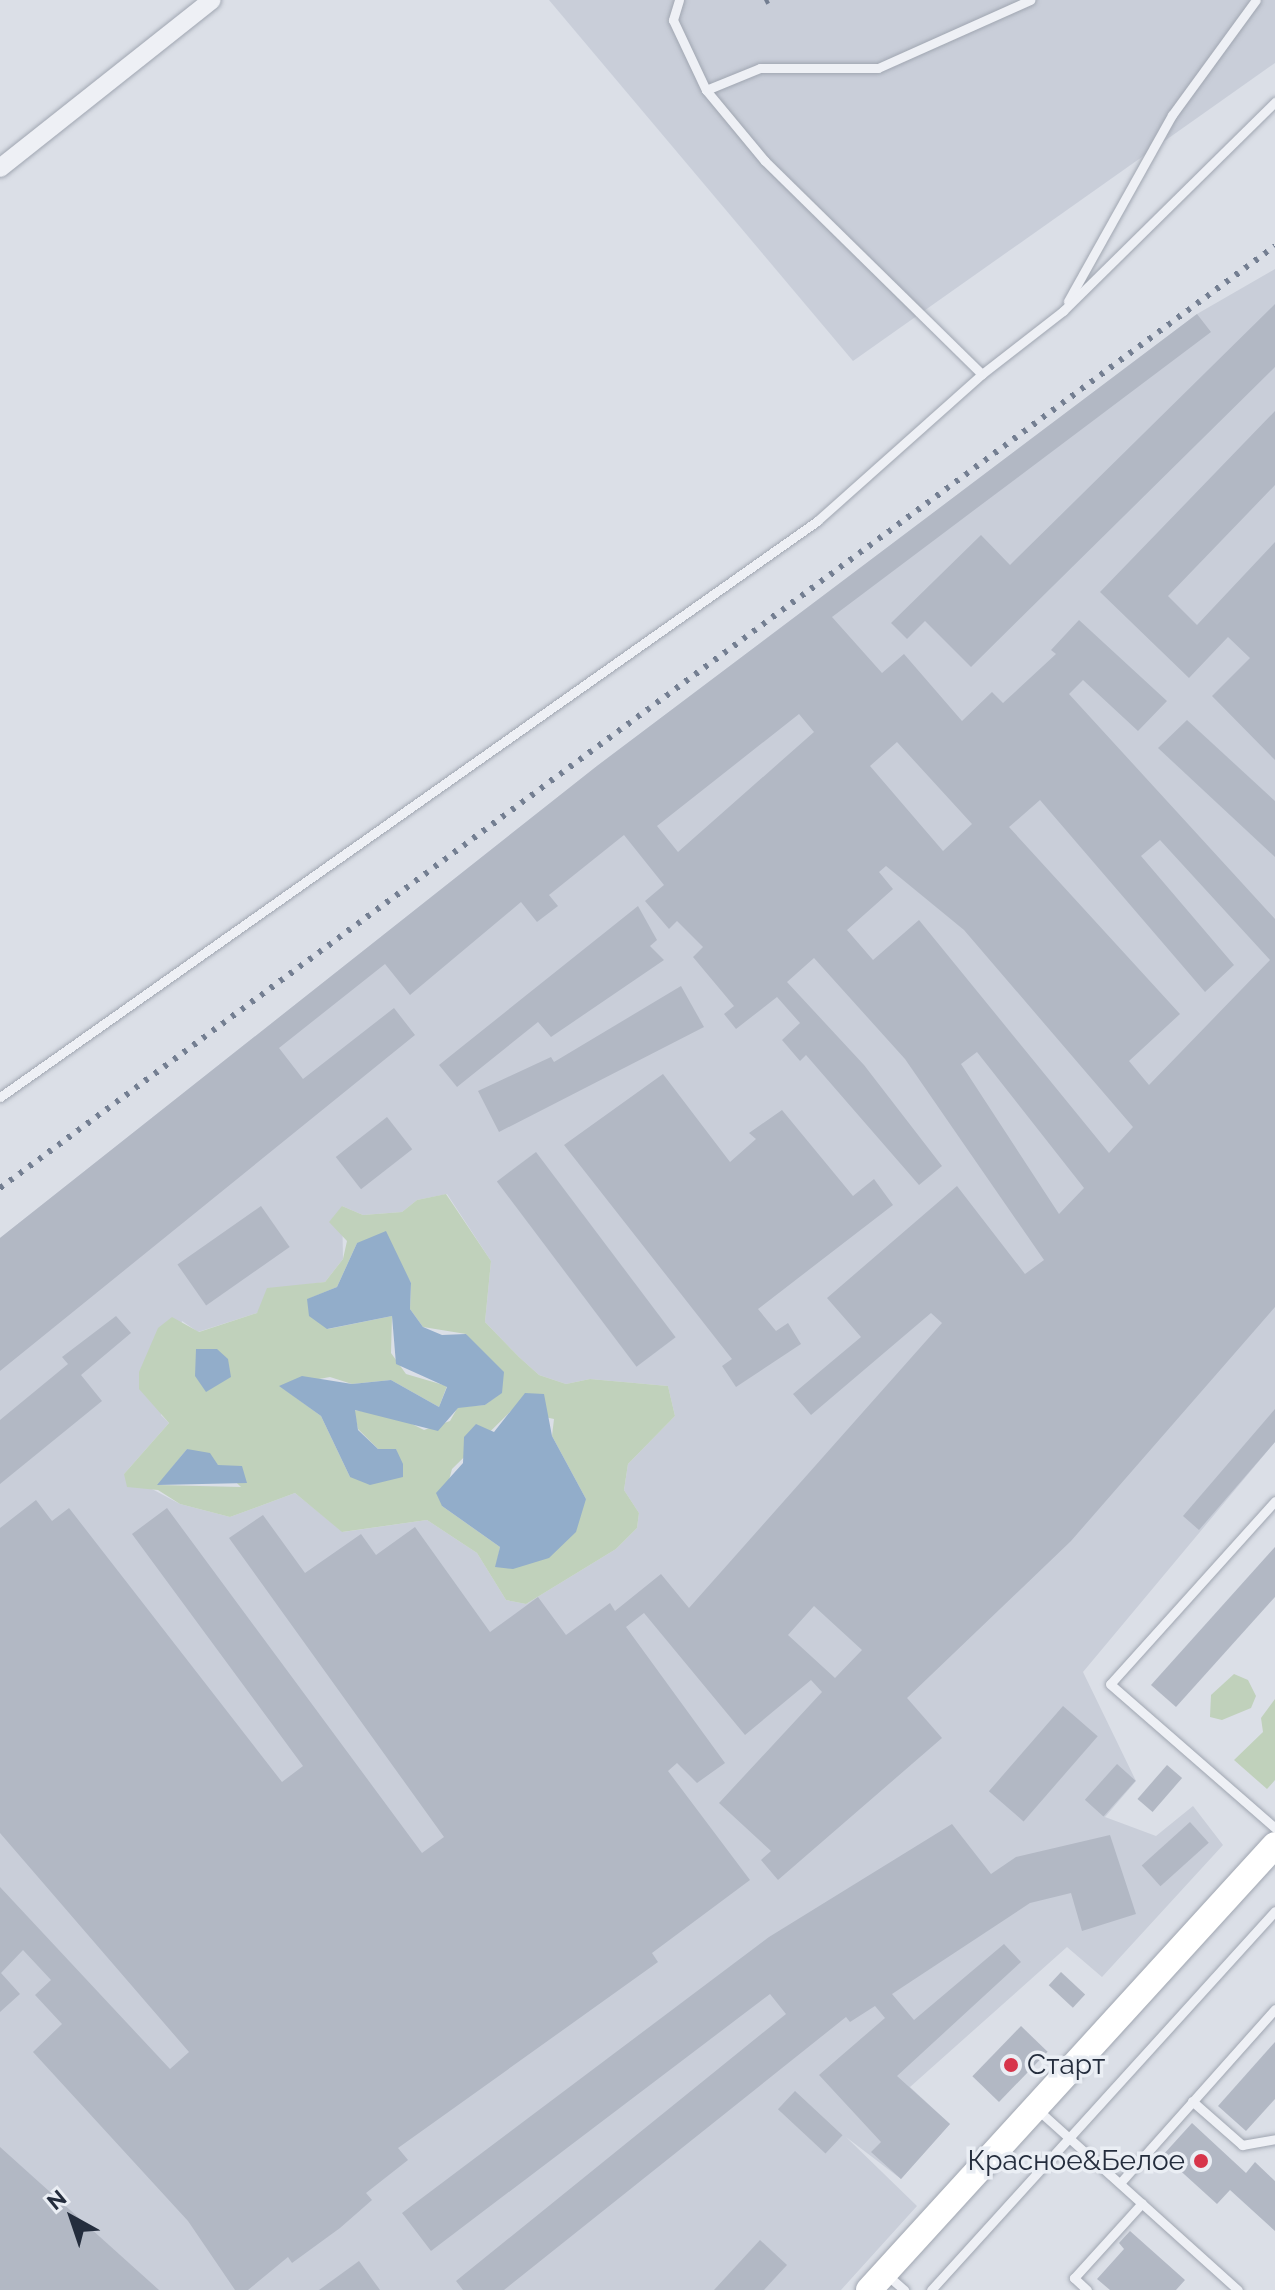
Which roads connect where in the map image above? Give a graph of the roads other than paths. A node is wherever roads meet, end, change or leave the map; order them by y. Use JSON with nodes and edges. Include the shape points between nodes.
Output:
{"nodes":[{"id":1,"x":212,"y":0,"type":"edge"},
{"id":2,"x":679,"y":0,"type":"edge"},
{"id":3,"x":1030,"y":0,"type":"edge"},
{"id":4,"x":1256,"y":0,"type":"edge"},
{"id":5,"x":706,"y":90,"type":"junction"},
{"id":6,"x":1275,"y":102,"type":"edge"},
{"id":7,"x":0,"y":168,"type":"edge"},
{"id":8,"x":1063,"y":311,"type":"junction"},
{"id":9,"x":982,"y":374,"type":"junction"},
{"id":10,"x":0,"y":1097,"type":"edge"},
{"id":11,"x":1275,"y":1501,"type":"edge"},
{"id":12,"x":1275,"y":1828,"type":"edge"},
{"id":13,"x":1275,"y":1845,"type":"edge"},
{"id":14,"x":1275,"y":1911,"type":"edge"},
{"id":15,"x":1275,"y":2009,"type":"edge"},
{"id":16,"x":1192,"y":2101,"type":"junction"},
{"id":17,"x":1035,"y":2108,"type":"junction"},
{"id":18,"x":1069,"y":2138,"type":"junction"},
{"id":19,"x":1275,"y":2139,"type":"edge"},
{"id":20,"x":1120,"y":2183,"type":"junction"},
{"id":21,"x":1142,"y":2203,"type":"junction"},
{"id":22,"x":886,"y":2284,"type":"edge"},
{"id":23,"x":931,"y":2290,"type":"edge"},
{"id":24,"x":1087,"y":2290,"type":"edge"},
{"id":25,"x":1238,"y":2290,"type":"edge"}],
"edges":[{"from":1,"to":7,"type":"street"},
{"from":2,"to":5,"type":"lane","via":[[673,20]]},
{"from":3,"to":5,"type":"lane","via":[[878,68],[760,68]]},
{"from":4,"to":8,"type":"lane","via":[[1172,115]]},
{"from":5,"to":9,"type":"lane","via":[[765,161]]},
{"from":6,"to":8,"type":"lane"},
{"from":8,"to":9,"type":"lane"},
{"from":9,"to":10,"type":"lane","via":[[817,521]]},
{"from":11,"to":12,"type":"lane","via":[[1110,1684]]},
{"from":13,"to":17,"type":"main road"},
{"from":14,"to":18,"type":"lane"},
{"from":15,"to":16,"type":"lane"},
{"from":16,"to":19,"type":"lane","via":[[1242,2145]]},
{"from":16,"to":20,"type":"lane"},
{"from":17,"to":18,"type":"lane"},
{"from":17,"to":22,"type":"main road"},
{"from":18,"to":20,"type":"lane"},
{"from":18,"to":23,"type":"lane"},
{"from":20,"to":21,"type":"lane"},
{"from":21,"to":24,"type":"lane","via":[[1074,2278]]},
{"from":21,"to":25,"type":"lane"}]}
